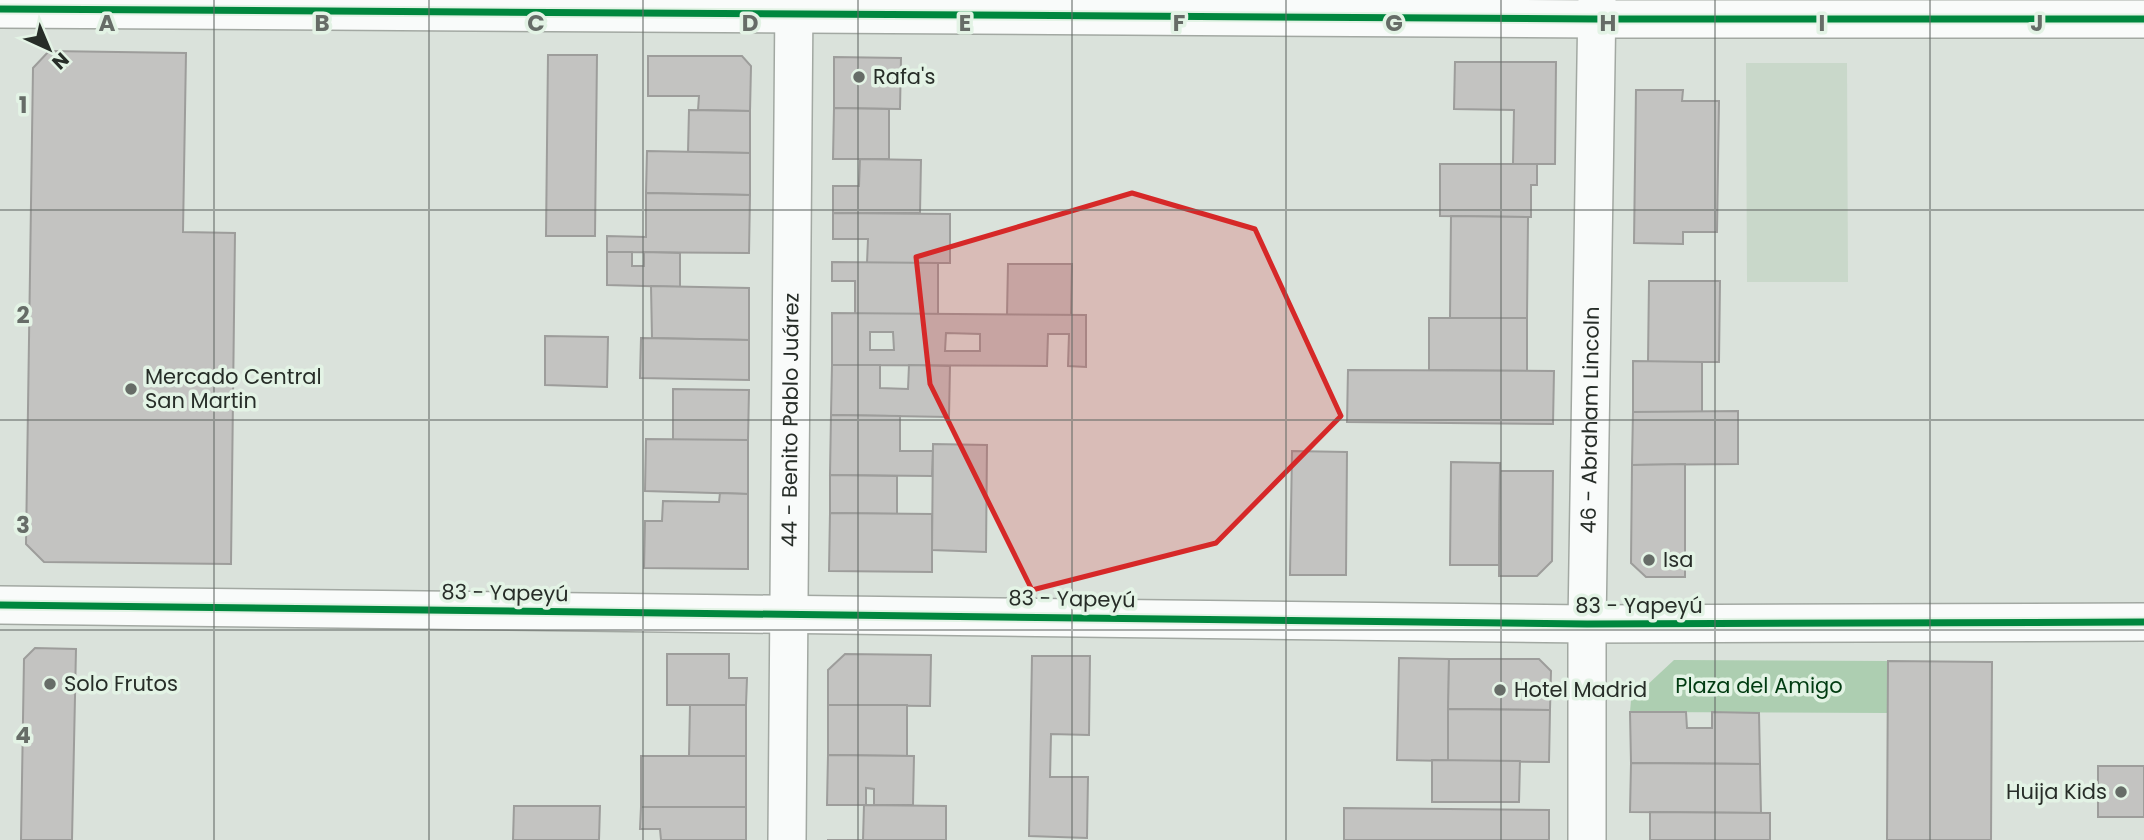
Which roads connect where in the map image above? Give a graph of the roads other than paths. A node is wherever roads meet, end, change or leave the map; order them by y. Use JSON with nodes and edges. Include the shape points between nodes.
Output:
{"nodes":[{"id":1,"x":794,"y":6,"type":"edge"},
{"id":2,"x":0,"y":9,"type":"edge"},
{"id":3,"x":1597,"y":9,"type":"edge"},
{"id":4,"x":2144,"y":19,"type":"edge"},
{"id":5,"x":0,"y":605,"type":"edge"},
{"id":6,"x":790,"y":613,"type":"junction"},
{"id":7,"x":2144,"y":622,"type":"edge"},
{"id":8,"x":1587,"y":624,"type":"junction"},
{"id":9,"x":787,"y":840,"type":"edge"},
{"id":10,"x":1587,"y":840,"type":"edge"}],
"edges":[{"from":1,"to":2,"type":"street"},
{"from":1,"to":3,"type":"street"},
{"from":1,"to":6,"type":"street","name":"44 - Benito Pablo Juárez"},
{"from":3,"to":4,"type":"street"},
{"from":3,"to":8,"type":"street","name":"46 - Abraham Lincoln"},
{"from":5,"to":6,"type":"street","name":"83 - Yapeyú"},
{"from":6,"to":8,"type":"street","name":"83 - Yapeyú"},
{"from":6,"to":9,"type":"street","name":"44 - Benito Pablo Juárez"},
{"from":7,"to":8,"type":"street","name":"83 - Yapeyú"},
{"from":8,"to":10,"type":"street","name":"46 - Abraham Lincoln"}]}
